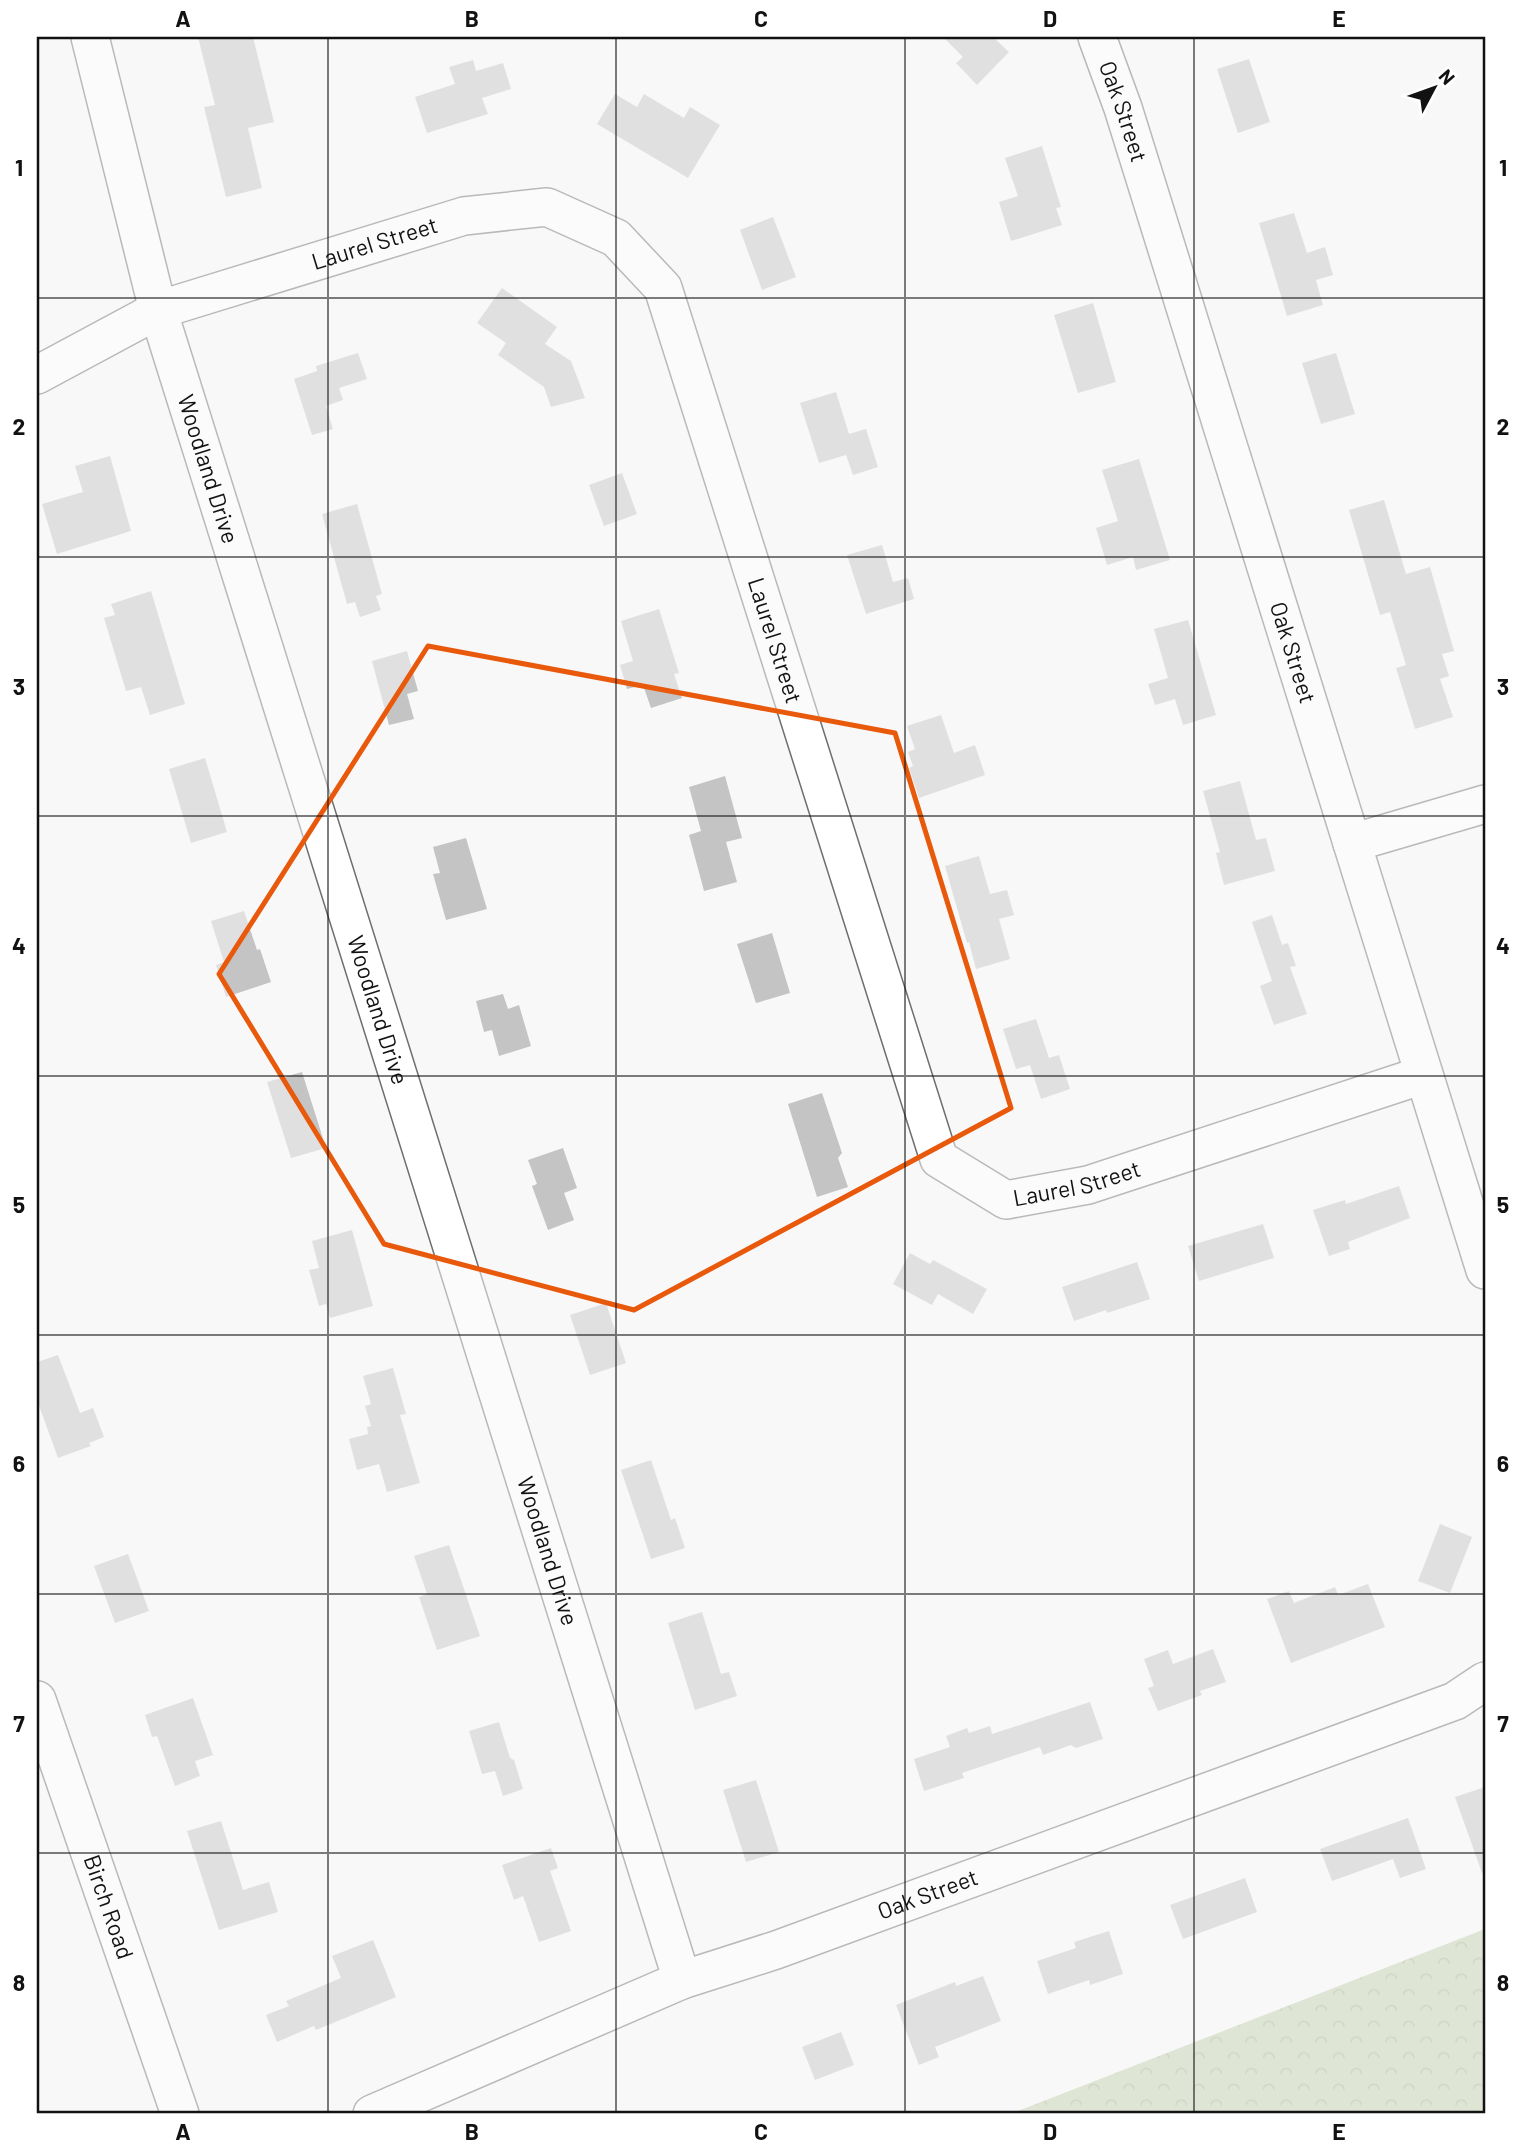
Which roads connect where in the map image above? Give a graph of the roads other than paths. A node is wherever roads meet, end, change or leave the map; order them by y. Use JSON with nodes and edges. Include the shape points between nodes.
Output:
{"nodes":[{"id":1,"x":90,"y":37,"type":"edge"},
{"id":2,"x":1097,"y":37,"type":"edge"},
{"id":3,"x":158,"y":310,"type":"junction"},
{"id":4,"x":37,"y":375,"type":"edge"},
{"id":5,"x":1485,"y":804,"type":"edge"},
{"id":6,"x":1352,"y":843,"type":"junction"},
{"id":7,"x":1423,"y":1075,"type":"junction"},
{"id":8,"x":1485,"y":1270,"type":"edge"},
{"id":9,"x":1485,"y":1681,"type":"edge"},
{"id":10,"x":37,"y":1700,"type":"edge"},
{"id":11,"x":682,"y":1980,"type":"junction"},
{"id":12,"x":180,"y":2114,"type":"edge"},
{"id":13,"x":372,"y":2114,"type":"edge"}],
"edges":[{"from":1,"to":3,"type":"street","name":"Woodland Drive"},
{"from":2,"to":6,"type":"street","name":"Oak Street","via":[[1124,108]]},
{"from":3,"to":4,"type":"street","name":"Laurel Street"},
{"from":3,"to":7,"type":"street","name":"Laurel Street","via":[[464,216],[547,207],[616,239],[663,288],[940,1158],[1006,1199],[1088,1185]]},
{"from":3,"to":11,"type":"street","name":"Woodland Drive"},
{"from":5,"to":6,"type":"street"},
{"from":6,"to":7,"type":"street","name":"Oak Street"},
{"from":7,"to":8,"type":"street","name":"Oak Street"},
{"from":9,"to":11,"type":"street","name":"Oak Street","via":[[1442,1705]]},
{"from":10,"to":12,"type":"street","name":"Birch Road"},
{"from":11,"to":13,"type":"street","name":"Oak Street"}]}
